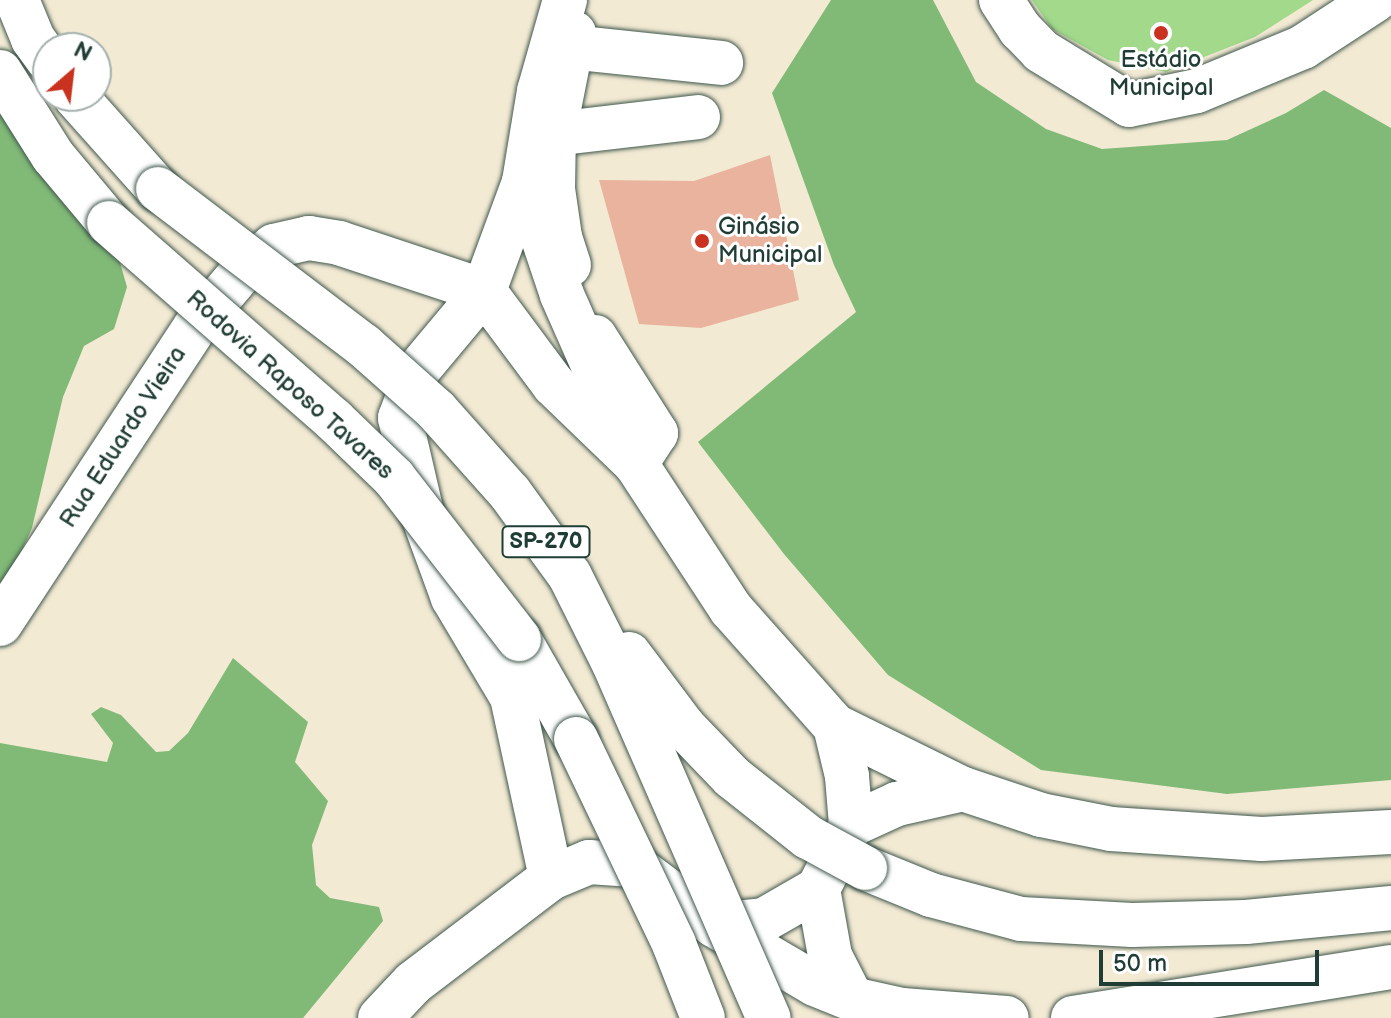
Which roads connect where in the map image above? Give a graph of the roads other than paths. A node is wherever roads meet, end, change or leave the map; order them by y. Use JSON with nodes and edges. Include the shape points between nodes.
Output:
{"nodes":[{"id":1,"x":17,"y":0,"type":"edge"},
{"id":2,"x":565,"y":0,"type":"edge"},
{"id":3,"x":581,"y":0,"type":"edge"},
{"id":4,"x":1001,"y":0,"type":"edge"},
{"id":5,"x":1375,"y":0,"type":"edge"},
{"id":6,"x":32,"y":37,"type":"edge"},
{"id":7,"x":570,"y":47,"type":"junction"},
{"id":8,"x":721,"y":63,"type":"dead end"},
{"id":9,"x":0,"y":72,"type":"edge"},
{"id":10,"x":89,"y":112,"type":"edge"},
{"id":11,"x":698,"y":117,"type":"dead end"},
{"id":12,"x":554,"y":134,"type":"junction"},
{"id":13,"x":524,"y":182,"type":"junction"},
{"id":14,"x":484,"y":291,"type":"junction"},
{"id":15,"x":636,"y":464,"type":"junction"},
{"id":16,"x":570,"y":576,"type":"junction"},
{"id":17,"x":0,"y":624,"type":"edge"},
{"id":18,"x":835,"y":726,"type":"junction"},
{"id":19,"x":963,"y":789,"type":"junction"},
{"id":20,"x":851,"y":825,"type":"junction"},
{"id":21,"x":1391,"y":832,"type":"edge"},
{"id":22,"x":551,"y":878,"type":"junction"},
{"id":23,"x":818,"y":889,"type":"junction"},
{"id":24,"x":1391,"y":908,"type":"edge"},
{"id":25,"x":714,"y":925,"type":"junction"},
{"id":26,"x":1391,"y":967,"type":"edge"},
{"id":27,"x":852,"y":999,"type":"junction"},
{"id":28,"x":380,"y":1018,"type":"edge"},
{"id":29,"x":703,"y":1018,"type":"edge"},
{"id":30,"x":769,"y":1018,"type":"edge"},
{"id":31,"x":1007,"y":1018,"type":"edge"},
{"id":32,"x":1073,"y":1018,"type":"edge"}],
"edges":[{"from":1,"to":6,"type":"main road"},
{"from":2,"to":13,"type":"main road","via":[[539,91]]},
{"from":3,"to":7,"type":"main road"},
{"from":4,"to":5,"type":"main road","via":[[1041,51],[1129,105],[1197,91],[1303,47]]},
{"from":7,"to":8,"type":"main road"},
{"from":7,"to":12,"type":"main road"},
{"from":9,"to":29,"type":"main road","name":"Rodovia Raposo Tavares","number":"SP-270","bridge":true,"via":[[53,156],[109,223],[334,420],[394,478],[469,570],[519,639],[576,739],[674,944]]},
{"from":10,"to":16,"type":"main road","number":"SP-270","bridge":true,"via":[[158,189],[363,345],[436,410],[510,493]]},
{"from":11,"to":12,"type":"main road"},
{"from":12,"to":15,"type":"main road","via":[[553,189],[560,237],[595,336],[656,433]]},
{"from":13,"to":14,"type":"main road"},
{"from":13,"to":15,"type":"main road","via":[[562,295]]},
{"from":14,"to":15,"type":"main road","via":[[554,385]]},
{"from":14,"to":17,"type":"main road","name":"Rua Eduardo Vieira","via":[[339,243],[309,238],[274,246],[240,274],[195,327]]},
{"from":14,"to":22,"type":"main road","via":[[418,370],[400,418],[422,513],[453,598],[512,697]]},
{"from":15,"to":18,"type":"main road","via":[[731,609]]},
{"from":16,"to":24,"type":"main road","bridge":true,"via":[[684,727],[732,777],[808,837],[931,895],[1021,919],[1132,925]]},
{"from":16,"to":30,"type":"main road","number":"SP-270","bridge":true},
{"from":18,"to":19,"type":"main road"},
{"from":18,"to":20,"type":"main road"},
{"from":19,"to":20,"type":"main road","via":[[897,804]]},
{"from":19,"to":21,"type":"main road","via":[[1041,815],[1111,829],[1262,839]]},
{"from":20,"to":23,"type":"main road"},
{"from":22,"to":25,"type":"main road","via":[[589,862],[633,865]]},
{"from":22,"to":28,"type":"main road","via":[[413,983]]},
{"from":23,"to":25,"type":"main road","via":[[764,920]]},
{"from":23,"to":27,"type":"main road","via":[[830,956]]},
{"from":25,"to":27,"type":"main road","via":[[815,984]]},
{"from":26,"to":32,"type":"main road"},
{"from":27,"to":31,"type":"main road","via":[[902,1010]]}]}
